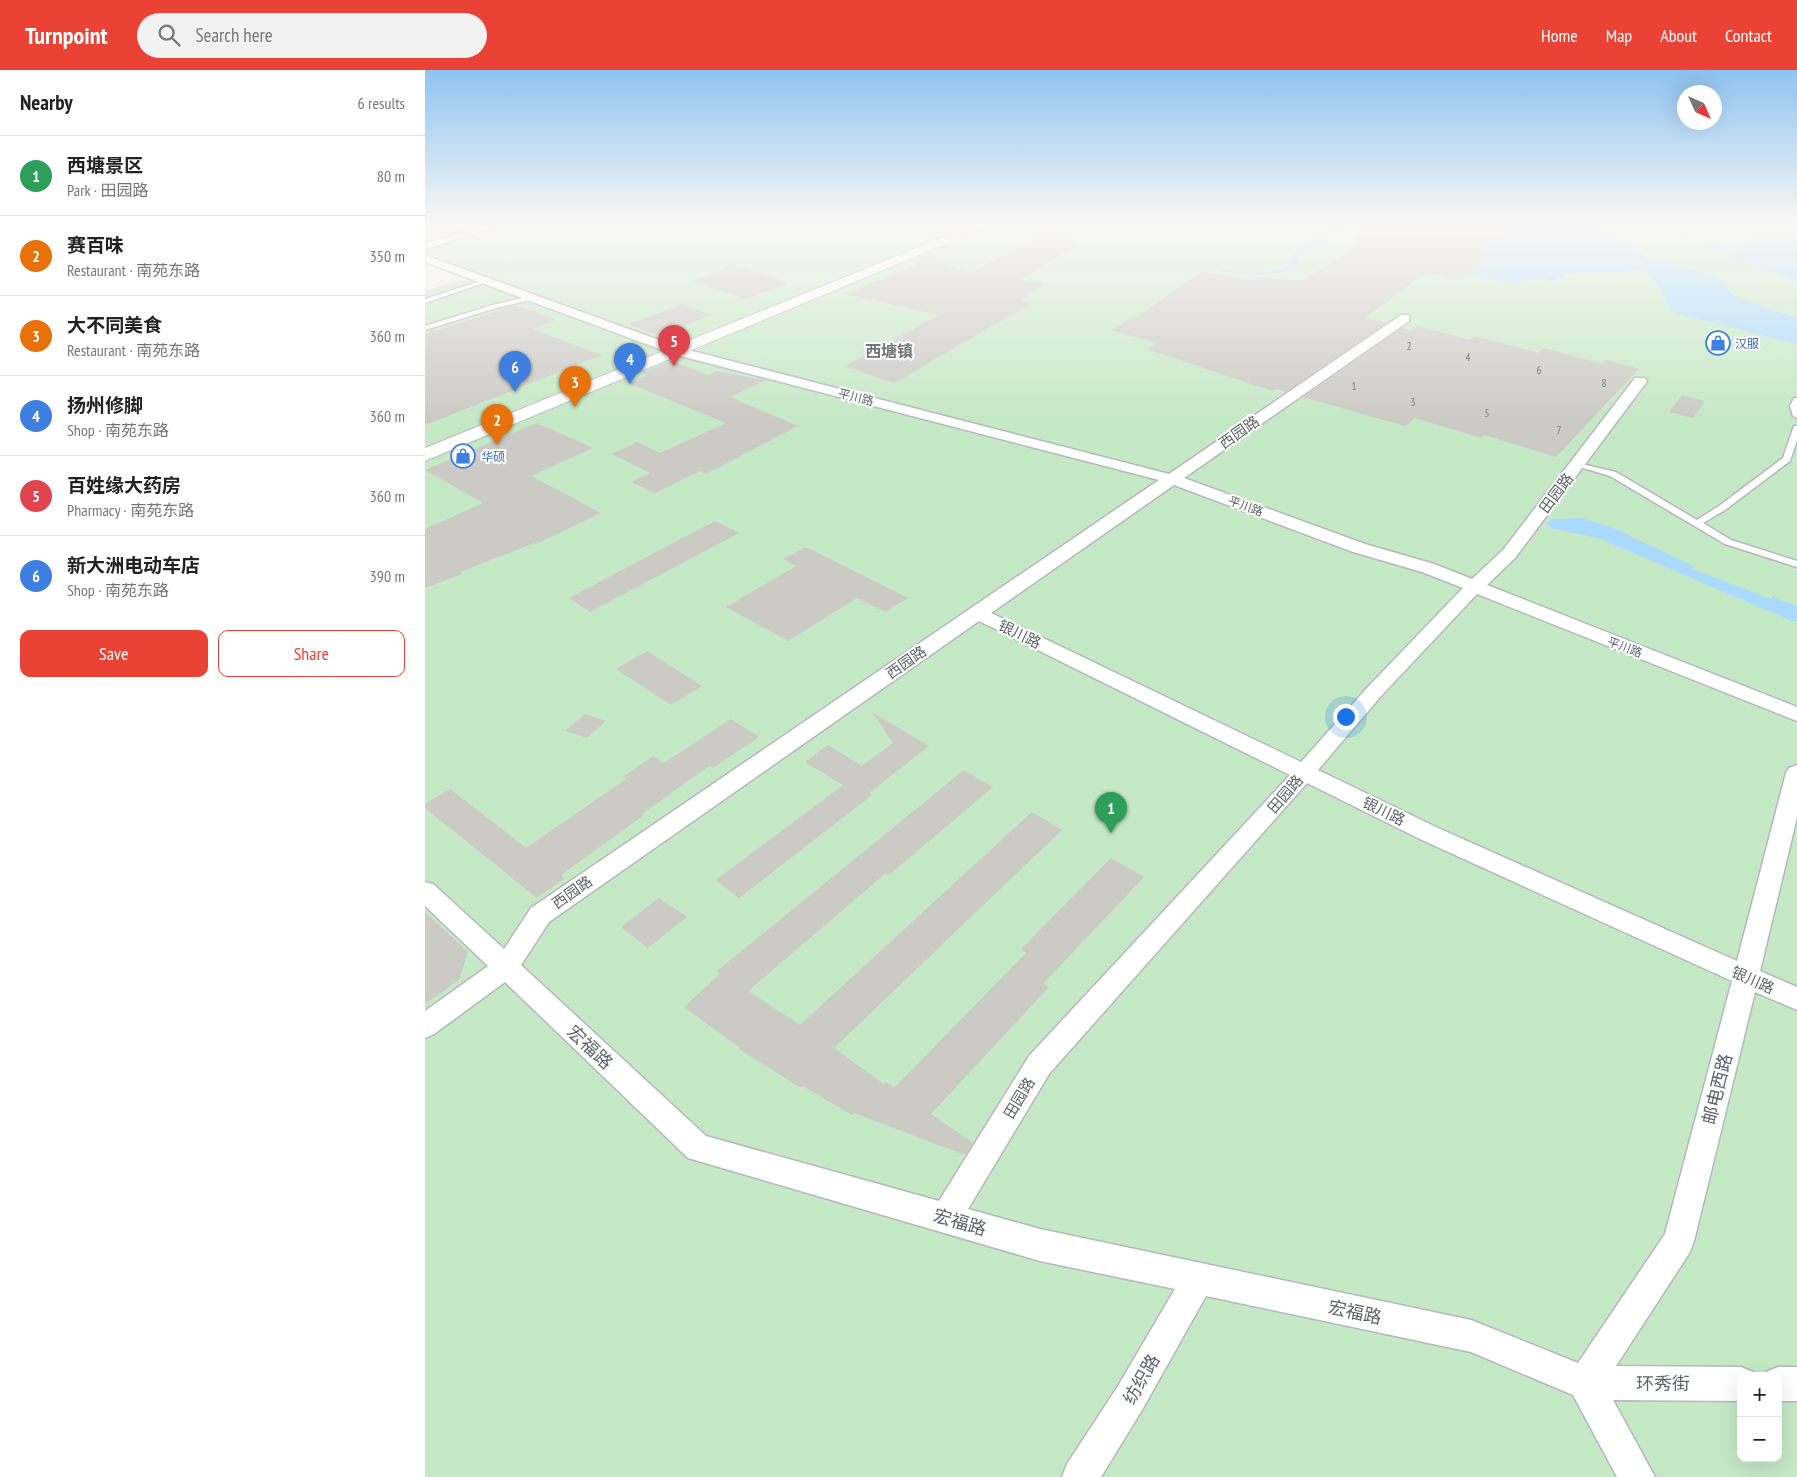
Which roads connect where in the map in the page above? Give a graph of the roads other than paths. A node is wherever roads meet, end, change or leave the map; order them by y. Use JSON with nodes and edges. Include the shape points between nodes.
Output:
{"nodes":[{"id":1,"x":463,"y":289,"type":"edge"},
{"id":2,"x":507,"y":289,"type":"edge"},
{"id":3,"x":821,"y":289,"type":"edge"},
{"id":4,"x":826,"y":289,"type":"edge"},
{"id":5,"x":532,"y":298,"type":"junction"},
{"id":6,"x":425,"y":301,"type":"edge"},
{"id":7,"x":1405,"y":318,"type":"dead end"},
{"id":8,"x":425,"y":328,"type":"edge"},
{"id":9,"x":673,"y":350,"type":"junction"},
{"id":10,"x":1640,"y":381,"type":"dead end"},
{"id":11,"x":1797,"y":400,"type":"edge"},
{"id":12,"x":1797,"y":416,"type":"edge"},
{"id":13,"x":1797,"y":428,"type":"edge"},
{"id":14,"x":425,"y":447,"type":"edge"},
{"id":15,"x":425,"y":455,"type":"edge"},
{"id":16,"x":1787,"y":459,"type":"junction"},
{"id":17,"x":1797,"y":461,"type":"edge"},
{"id":18,"x":1577,"y":465,"type":"junction"},
{"id":19,"x":1172,"y":479,"type":"junction"},
{"id":20,"x":1696,"y":524,"type":"junction"},
{"id":21,"x":1797,"y":564,"type":"edge"},
{"id":22,"x":1475,"y":587,"type":"junction"},
{"id":23,"x":977,"y":613,"type":"junction"},
{"id":24,"x":1797,"y":714,"type":"edge"},
{"id":25,"x":1304,"y":772,"type":"junction"},
{"id":26,"x":1797,"y":772,"type":"edge"},
{"id":27,"x":425,"y":891,"type":"edge"},
{"id":28,"x":506,"y":967,"type":"junction"},
{"id":29,"x":1745,"y":977,"type":"junction"},
{"id":30,"x":1797,"y":999,"type":"edge"},
{"id":31,"x":425,"y":1026,"type":"edge"},
{"id":32,"x":946,"y":1218,"type":"junction"},
{"id":33,"x":1199,"y":1278,"type":"junction"},
{"id":34,"x":1585,"y":1383,"type":"junction"},
{"id":35,"x":1737,"y":1384,"type":"edge"},
{"id":36,"x":1782,"y":1384,"type":"edge"},
{"id":37,"x":1797,"y":1384,"type":"edge"},
{"id":38,"x":1080,"y":1477,"type":"edge"},
{"id":39,"x":1637,"y":1477,"type":"edge"}],
"edges":[{"from":1,"to":6,"type":"lane"},
{"from":2,"to":5,"type":"street","name":"平川路"},
{"from":3,"to":9,"type":"main road"},
{"from":4,"to":9,"type":"main road"},
{"from":5,"to":8,"type":"lane"},
{"from":5,"to":9,"type":"street","name":"平川路"},
{"from":7,"to":19,"type":"street","name":"西园路"},
{"from":9,"to":14,"type":"main road"},
{"from":9,"to":15,"type":"main road"},
{"from":9,"to":19,"type":"street","name":"平川路"},
{"from":10,"to":18,"type":"street","name":"田园路"},
{"from":11,"to":12,"type":"lane"},
{"from":13,"to":16,"type":"lane"},
{"from":16,"to":17,"type":"lane"},
{"from":16,"to":20,"type":"lane"},
{"from":18,"to":20,"type":"lane","via":[[1613,474]]},
{"from":18,"to":22,"type":"street","name":"田园路","via":[[1509,554]]},
{"from":19,"to":22,"type":"street","name":"平川路"},
{"from":19,"to":23,"type":"street","name":"西园路"},
{"from":20,"to":21,"type":"lane","via":[[1728,542]]},
{"from":22,"to":24,"type":"street","name":"平川路"},
{"from":22,"to":25,"type":"street","name":"田园路","via":[[1374,692]]},
{"from":23,"to":25,"type":"street","name":"银川路"},
{"from":23,"to":28,"type":"street","name":"西园路","via":[[540,915]]},
{"from":25,"to":29,"type":"street","name":"银川路","via":[[1430,834]]},
{"from":25,"to":32,"type":"street","name":"田园路","via":[[1039,1065]]},
{"from":26,"to":29,"type":"street","name":"邮电西路"},
{"from":27,"to":28,"type":"street","name":"宏福路"},
{"from":28,"to":31,"type":"street","name":"西园路"},
{"from":28,"to":32,"type":"street","name":"宏福路","via":[[698,1148]]},
{"from":29,"to":30,"type":"street","name":"银川路"},
{"from":29,"to":34,"type":"street","name":"邮电西路","via":[[1679,1241]]},
{"from":32,"to":33,"type":"street","name":"宏福路","via":[[1041,1245]]},
{"from":33,"to":34,"type":"street","name":"宏福路","via":[[1471,1336]]},
{"from":33,"to":38,"type":"street","name":"纺织路"},
{"from":34,"to":35,"type":"street","name":"环秀街"},
{"from":34,"to":39,"type":"street"},
{"from":36,"to":37,"type":"street"}]}
